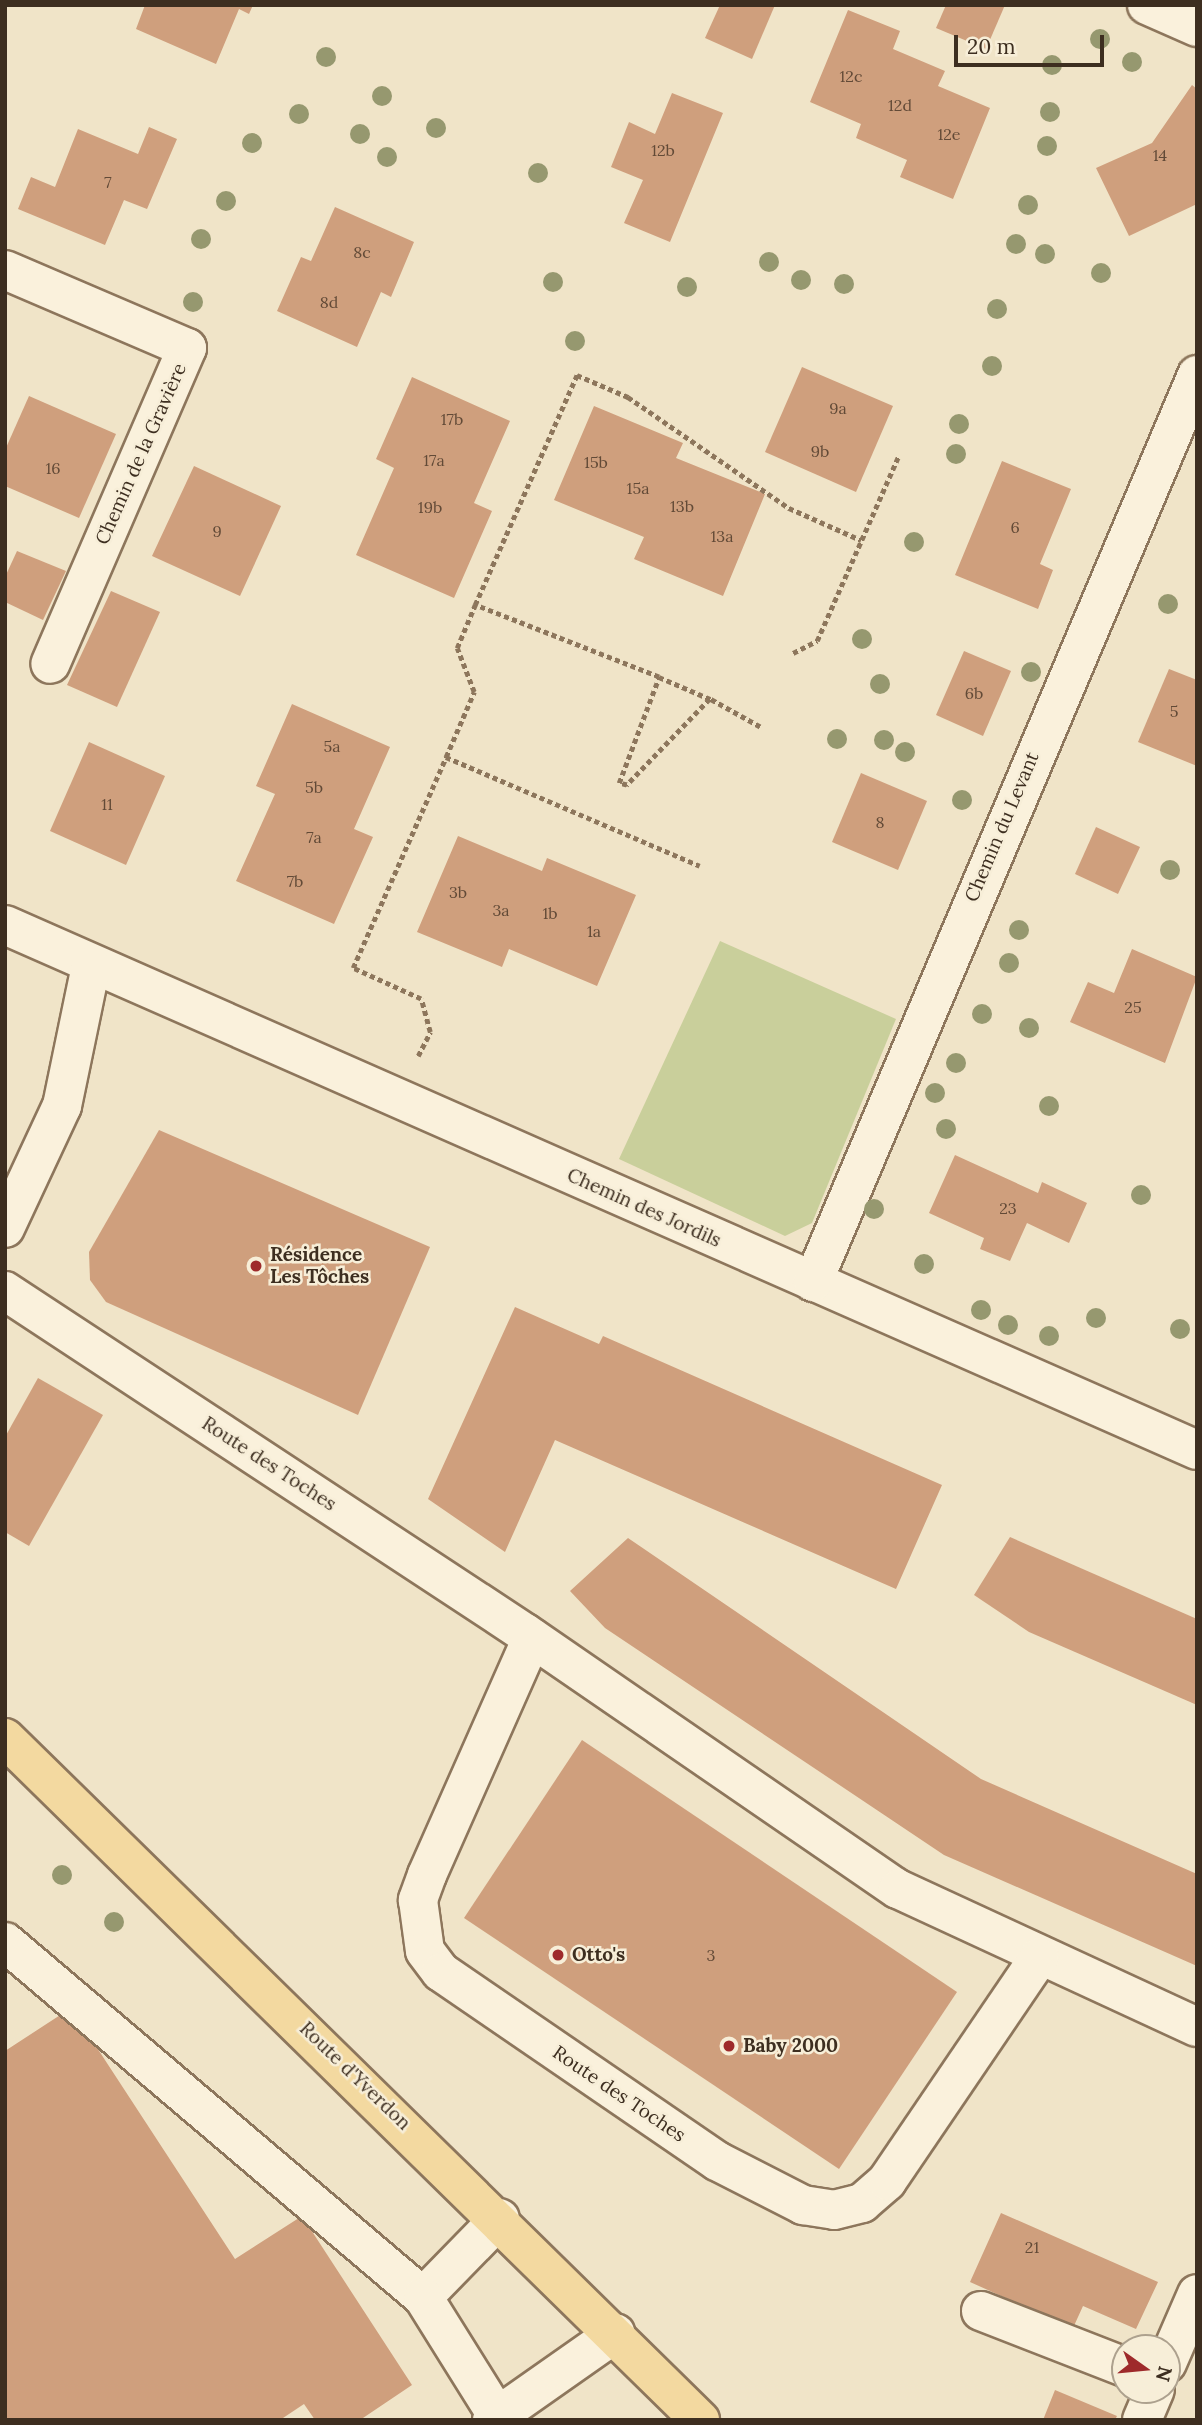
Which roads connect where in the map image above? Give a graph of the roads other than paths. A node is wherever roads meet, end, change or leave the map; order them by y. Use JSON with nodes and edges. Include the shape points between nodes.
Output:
{"nodes":[{"id":1,"x":1147,"y":5,"type":"edge"},
{"id":2,"x":1197,"y":27,"type":"edge"},
{"id":3,"x":5,"y":270,"type":"edge"},
{"id":4,"x":1197,"y":375,"type":"edge"},
{"id":5,"x":50,"y":664,"type":"dead end"},
{"id":6,"x":5,"y":925,"type":"edge"},
{"id":7,"x":91,"y":965,"type":"junction"},
{"id":8,"x":5,"y":1228,"type":"edge"},
{"id":9,"x":813,"y":1282,"type":"junction"},
{"id":10,"x":5,"y":1291,"type":"edge"},
{"id":11,"x":1197,"y":1450,"type":"edge"},
{"id":12,"x":532,"y":1638,"type":"junction"},
{"id":13,"x":5,"y":1738,"type":"edge"},
{"id":14,"x":5,"y":1942,"type":"edge"},
{"id":15,"x":1039,"y":1957,"type":"junction"},
{"id":16,"x":1197,"y":2027,"type":"edge"},
{"id":17,"x":500,"y":2218,"type":"junction"},
{"id":18,"x":1197,"y":2294,"type":"edge"},
{"id":19,"x":424,"y":2297,"type":"junction"},
{"id":20,"x":981,"y":2311,"type":"dead end"},
{"id":21,"x":616,"y":2333,"type":"junction"},
{"id":22,"x":1180,"y":2334,"type":"edge"},
{"id":23,"x":1111,"y":2362,"type":"edge"},
{"id":24,"x":497,"y":2419,"type":"edge"},
{"id":25,"x":700,"y":2420,"type":"edge"}],
"edges":[{"from":1,"to":2,"type":"street"},
{"from":3,"to":5,"type":"street","name":"Chemin de la Gravière","via":[[187,348]]},
{"from":4,"to":9,"type":"street","name":"Chemin du Levant"},
{"from":6,"to":7,"type":"street","name":"Chemin des Jordils"},
{"from":7,"to":8,"type":"street","via":[[61,1106]]},
{"from":7,"to":9,"type":"street","name":"Chemin des Jordils"},
{"from":9,"to":11,"type":"street","name":"Chemin des Jordils"},
{"from":10,"to":12,"type":"street","name":"Route des Toches"},
{"from":12,"to":15,"type":"street","name":"Route des Toches","via":[[898,1889]]},
{"from":12,"to":15,"type":"street","name":"Route des Toches","via":[[418,1900],[425,1951],[441,1972],[717,2161],[803,2205],[834,2210],[862,2203],[887,2181]]},
{"from":13,"to":17,"type":"main road","name":"Route d'Yverdon"},
{"from":14,"to":19,"type":"street"},
{"from":15,"to":16,"type":"street","name":"Route des Toches"},
{"from":17,"to":19,"type":"street"},
{"from":17,"to":21,"type":"main road","name":"Route d'Yverdon"},
{"from":18,"to":22,"type":"street"},
{"from":19,"to":24,"type":"street"},
{"from":20,"to":23,"type":"street"},
{"from":21,"to":24,"type":"street"},
{"from":21,"to":25,"type":"main road","name":"Route d'Yverdon"}]}
